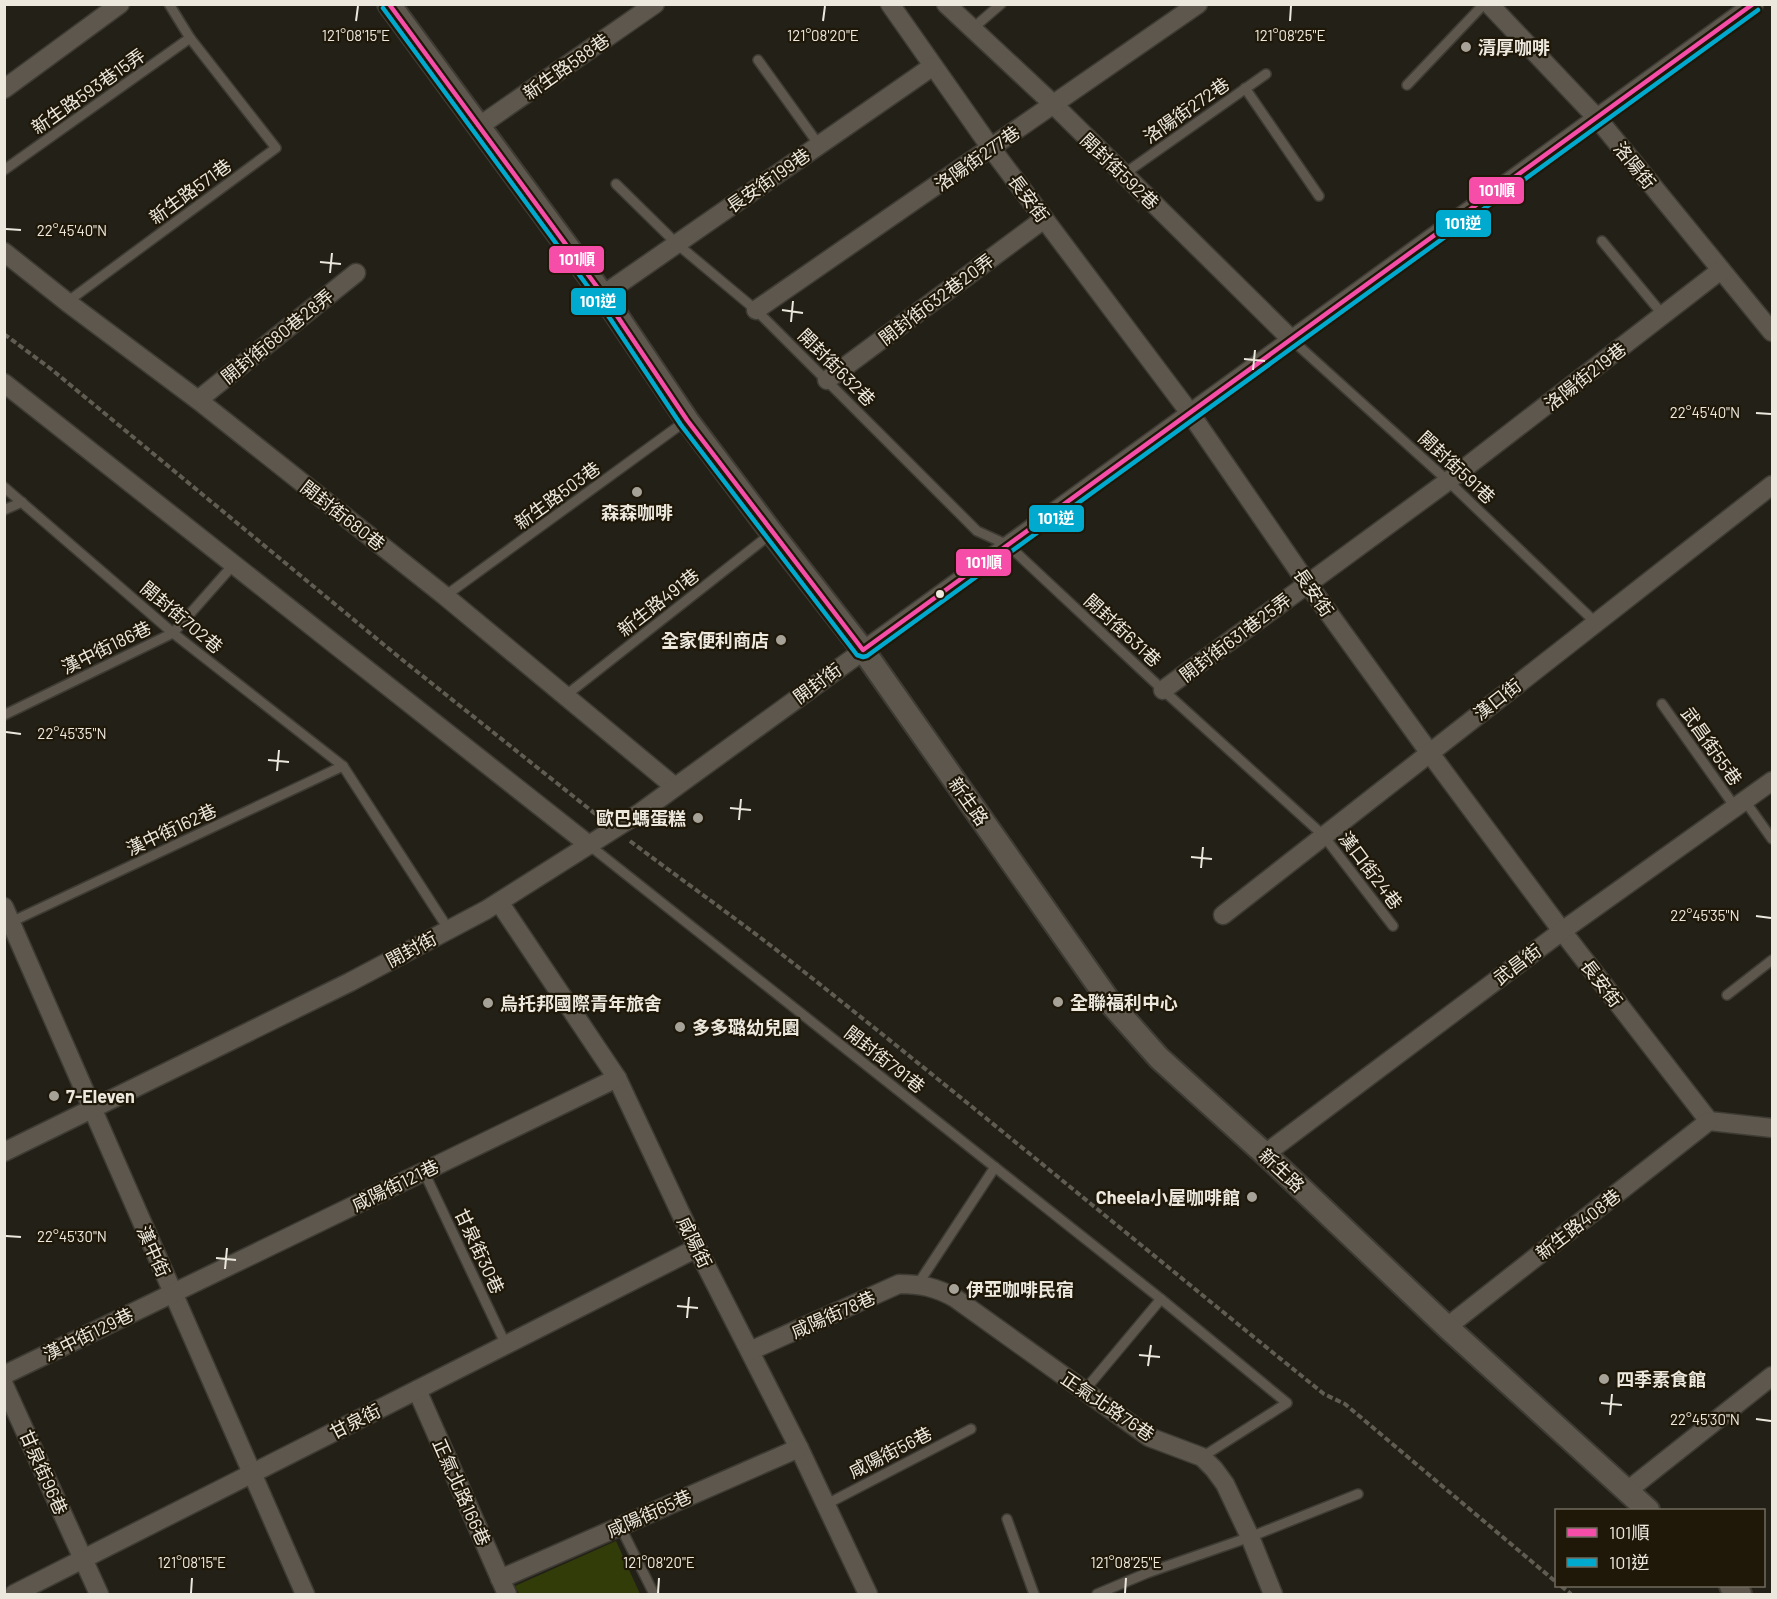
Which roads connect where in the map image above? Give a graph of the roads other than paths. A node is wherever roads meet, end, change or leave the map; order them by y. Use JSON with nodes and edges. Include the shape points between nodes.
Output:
{"nodes":[{"id":1,"x":120,"y":4,"type":"edge"},
{"id":2,"x":170,"y":4,"type":"edge"},
{"id":3,"x":389,"y":4,"type":"edge"},
{"id":4,"x":655,"y":4,"type":"edge"},
{"id":5,"x":890,"y":4,"type":"edge"},
{"id":6,"x":946,"y":4,"type":"edge"},
{"id":7,"x":1001,"y":4,"type":"edge"},
{"id":8,"x":1198,"y":4,"type":"edge"},
{"id":9,"x":1484,"y":4,"type":"edge"},
{"id":10,"x":1489,"y":4,"type":"edge"},
{"id":11,"x":1754,"y":4,"type":"edge"},
{"id":12,"x":972,"y":28,"type":"junction"},
{"id":13,"x":190,"y":38,"type":"junction"},
{"id":14,"x":758,"y":60,"type":"dead end"},
{"id":15,"x":933,"y":66,"type":"junction"},
{"id":16,"x":1266,"y":74,"type":"dead end"},
{"id":17,"x":1407,"y":85,"type":"dead end"},
{"id":18,"x":4,"y":88,"type":"edge"},
{"id":19,"x":1245,"y":88,"type":"junction"},
{"id":20,"x":1053,"y":104,"type":"junction"},
{"id":21,"x":1597,"y":118,"type":"junction"},
{"id":22,"x":478,"y":127,"type":"junction"},
{"id":23,"x":819,"y":145,"type":"junction"},
{"id":24,"x":992,"y":148,"type":"junction"},
{"id":25,"x":4,"y":170,"type":"edge"},
{"id":26,"x":1124,"y":174,"type":"junction"},
{"id":27,"x":616,"y":184,"type":"dead end"},
{"id":28,"x":1319,"y":196,"type":"dead end"},
{"id":29,"x":1044,"y":219,"type":"junction"},
{"id":30,"x":1602,"y":241,"type":"dead end"},
{"id":31,"x":677,"y":244,"type":"junction"},
{"id":32,"x":4,"y":252,"type":"edge"},
{"id":33,"x":1721,"y":270,"type":"junction"},
{"id":34,"x":356,"y":273,"type":"dead end"},
{"id":35,"x":603,"y":295,"type":"junction"},
{"id":36,"x":67,"y":302,"type":"junction"},
{"id":37,"x":756,"y":310,"type":"junction"},
{"id":38,"x":1663,"y":315,"type":"junction"},
{"id":39,"x":1773,"y":332,"type":"edge"},
{"id":40,"x":1292,"y":340,"type":"junction"},
{"id":41,"x":827,"y":380,"type":"junction"},
{"id":42,"x":4,"y":383,"type":"edge"},
{"id":43,"x":198,"y":400,"type":"junction"},
{"id":44,"x":1191,"y":413,"type":"junction"},
{"id":45,"x":687,"y":420,"type":"junction"},
{"id":46,"x":1449,"y":481,"type":"junction"},
{"id":47,"x":1773,"y":485,"type":"edge"},
{"id":48,"x":4,"y":488,"type":"edge"},
{"id":49,"x":22,"y":502,"type":"junction"},
{"id":50,"x":4,"y":510,"type":"edge"},
{"id":51,"x":772,"y":533,"type":"junction"},
{"id":52,"x":1008,"y":545,"type":"junction"},
{"id":53,"x":234,"y":564,"type":"junction"},
{"id":54,"x":1307,"y":584,"type":"junction"},
{"id":55,"x":445,"y":596,"type":"junction"},
{"id":56,"x":1596,"y":623,"type":"junction"},
{"id":57,"x":172,"y":633,"type":"junction"},
{"id":58,"x":863,"y":650,"type":"junction"},
{"id":59,"x":1163,"y":690,"type":"junction"},
{"id":60,"x":565,"y":696,"type":"junction"},
{"id":61,"x":1662,"y":704,"type":"dead end"},
{"id":62,"x":4,"y":715,"type":"edge"},
{"id":63,"x":1430,"y":752,"type":"junction"},
{"id":64,"x":343,"y":766,"type":"junction"},
{"id":65,"x":1773,"y":781,"type":"edge"},
{"id":66,"x":675,"y":787,"type":"junction"},
{"id":67,"x":1740,"y":804,"type":"junction"},
{"id":68,"x":1323,"y":835,"type":"junction"},
{"id":69,"x":1773,"y":839,"type":"edge"},
{"id":70,"x":589,"y":845,"type":"junction"},
{"id":71,"x":500,"y":902,"type":"junction"},
{"id":72,"x":1223,"y":915,"type":"dead end"},
{"id":73,"x":7,"y":918,"type":"edge"},
{"id":74,"x":1393,"y":926,"type":"dead end"},
{"id":75,"x":449,"y":930,"type":"junction"},
{"id":76,"x":1562,"y":931,"type":"junction"},
{"id":77,"x":1773,"y":960,"type":"edge"},
{"id":78,"x":1727,"y":995,"type":"dead end"},
{"id":79,"x":617,"y":1078,"type":"junction"},
{"id":80,"x":92,"y":1108,"type":"junction"},
{"id":81,"x":1709,"y":1121,"type":"junction"},
{"id":82,"x":1773,"y":1128,"type":"edge"},
{"id":83,"x":4,"y":1152,"type":"edge"},
{"id":84,"x":1265,"y":1154,"type":"junction"},
{"id":85,"x":995,"y":1167,"type":"junction"},
{"id":86,"x":424,"y":1172,"type":"junction"},
{"id":87,"x":697,"y":1248,"type":"junction"},
{"id":88,"x":918,"y":1284,"type":"junction"},
{"id":89,"x":172,"y":1292,"type":"junction"},
{"id":90,"x":1161,"y":1299,"type":"junction"},
{"id":91,"x":1447,"y":1327,"type":"junction"},
{"id":92,"x":506,"y":1345,"type":"junction"},
{"id":93,"x":750,"y":1351,"type":"junction"},
{"id":94,"x":4,"y":1375,"type":"edge"},
{"id":95,"x":1773,"y":1376,"type":"edge"},
{"id":96,"x":4,"y":1385,"type":"edge"},
{"id":97,"x":417,"y":1390,"type":"junction"},
{"id":98,"x":1084,"y":1391,"type":"junction"},
{"id":99,"x":971,"y":1429,"type":"dead end"},
{"id":100,"x":799,"y":1448,"type":"junction"},
{"id":101,"x":1202,"y":1457,"type":"junction"},
{"id":102,"x":252,"y":1474,"type":"junction"},
{"id":103,"x":1627,"y":1491,"type":"junction"},
{"id":104,"x":1358,"y":1494,"type":"dead end"},
{"id":105,"x":825,"y":1505,"type":"junction"},
{"id":106,"x":1647,"y":1509,"type":"edge"},
{"id":107,"x":1007,"y":1519,"type":"dead end"},
{"id":108,"x":620,"y":1526,"type":"junction"},
{"id":109,"x":1250,"y":1538,"type":"junction"},
{"id":110,"x":83,"y":1559,"type":"junction"},
{"id":111,"x":503,"y":1587,"type":"edge"},
{"id":112,"x":14,"y":1594,"type":"edge"},
{"id":113,"x":99,"y":1594,"type":"edge"},
{"id":114,"x":305,"y":1594,"type":"edge"},
{"id":115,"x":654,"y":1594,"type":"edge"},
{"id":116,"x":868,"y":1594,"type":"edge"},
{"id":117,"x":1034,"y":1594,"type":"edge"},
{"id":118,"x":1097,"y":1594,"type":"edge"},
{"id":119,"x":1273,"y":1594,"type":"edge"}],
"edges":[{"from":1,"to":18,"type":"street"},
{"from":2,"to":13,"type":"lane"},
{"from":3,"to":22,"type":"street","name":"新生路"},
{"from":4,"to":22,"type":"street","name":"新生路588巷"},
{"from":5,"to":15,"type":"street","name":"長安街"},
{"from":6,"to":12,"type":"street","name":"開封街592巷"},
{"from":7,"to":12,"type":"lane"},
{"from":8,"to":20,"type":"street","name":"洛陽街277巷"},
{"from":9,"to":17,"type":"lane"},
{"from":10,"to":21,"type":"street","name":"洛陽街"},
{"from":11,"to":21,"type":"street","name":"開封街"},
{"from":12,"to":20,"type":"street","name":"開封街592巷"},
{"from":13,"to":25,"type":"lane","name":"新生路593巷15弄"},
{"from":13,"to":36,"type":"lane","name":"新生路571巷","via":[[276,148]]},
{"from":14,"to":23,"type":"lane"},
{"from":15,"to":23,"type":"street","name":"長安街199巷"},
{"from":15,"to":24,"type":"street","name":"長安街"},
{"from":16,"to":19,"type":"lane","name":"洛陽街272巷"},
{"from":19,"to":26,"type":"lane","name":"洛陽街272巷"},
{"from":19,"to":28,"type":"lane"},
{"from":20,"to":24,"type":"street","name":"洛陽街277巷"},
{"from":20,"to":26,"type":"street","name":"開封街592巷"},
{"from":21,"to":33,"type":"street","name":"洛陽街"},
{"from":21,"to":40,"type":"street","name":"開封街"},
{"from":22,"to":35,"type":"street","name":"新生路"},
{"from":23,"to":31,"type":"street","name":"長安街199巷"},
{"from":24,"to":29,"type":"street","name":"長安街"},
{"from":24,"to":37,"type":"street","name":"洛陽街277巷"},
{"from":26,"to":40,"type":"street","name":"開封街592巷"},
{"from":27,"to":31,"type":"lane","name":"開封街632巷"},
{"from":29,"to":41,"type":"street","name":"開封街632巷20弄"},
{"from":29,"to":44,"type":"street","name":"長安街"},
{"from":30,"to":38,"type":"lane"},
{"from":31,"to":35,"type":"street","name":"長安街199巷"},
{"from":31,"to":37,"type":"lane","name":"開封街632巷"},
{"from":32,"to":36,"type":"street","name":"開封街680巷"},
{"from":33,"to":38,"type":"street","name":"洛陽街219巷"},
{"from":33,"to":39,"type":"street","name":"洛陽街"},
{"from":34,"to":43,"type":"street","name":"開封街680巷28弄"},
{"from":35,"to":45,"type":"street","name":"新生路"},
{"from":36,"to":43,"type":"street","name":"開封街680巷"},
{"from":37,"to":41,"type":"lane","name":"開封街632巷"},
{"from":38,"to":46,"type":"street","name":"洛陽街219巷"},
{"from":40,"to":44,"type":"street","name":"開封街"},
{"from":40,"to":46,"type":"lane","name":"開封街591巷"},
{"from":41,"to":52,"type":"lane","name":"開封街632巷","via":[[977,531]]},
{"from":42,"to":53,"type":"street"},
{"from":43,"to":55,"type":"street","name":"開封街680巷"},
{"from":44,"to":52,"type":"street","name":"開封街"},
{"from":44,"to":54,"type":"street","name":"長安街"},
{"from":45,"to":51,"type":"street","name":"新生路"},
{"from":45,"to":55,"type":"lane","name":"新生路503巷"},
{"from":46,"to":54,"type":"street","name":"洛陽街219巷"},
{"from":46,"to":56,"type":"lane","name":"開封街591巷"},
{"from":47,"to":56,"type":"street","name":"漢口街"},
{"from":48,"to":49,"type":"lane","name":"開封街702巷"},
{"from":49,"to":50,"type":"lane"},
{"from":49,"to":57,"type":"lane","name":"開封街702巷"},
{"from":51,"to":58,"type":"street","name":"新生路"},
{"from":51,"to":60,"type":"lane","name":"新生路491巷"},
{"from":52,"to":58,"type":"street","name":"開封街"},
{"from":52,"to":59,"type":"lane","name":"開封街631巷"},
{"from":53,"to":57,"type":"lane","name":"漢中街186巷"},
{"from":53,"to":70,"type":"street"},
{"from":54,"to":59,"type":"street","name":"開封街631巷25弄"},
{"from":54,"to":63,"type":"street","name":"長安街"},
{"from":55,"to":60,"type":"street","name":"開封街680巷"},
{"from":56,"to":63,"type":"street","name":"漢口街"},
{"from":57,"to":62,"type":"lane","name":"漢中街186巷"},
{"from":57,"to":64,"type":"lane","name":"開封街702巷"},
{"from":58,"to":66,"type":"street","name":"開封街"},
{"from":58,"to":84,"type":"street","name":"新生路","via":[[1112,1005],[1159,1058]]},
{"from":59,"to":68,"type":"lane","name":"開封街631巷"},
{"from":60,"to":66,"type":"street","name":"開封街680巷"},
{"from":61,"to":67,"type":"lane","name":"武昌街55巷"},
{"from":63,"to":68,"type":"street","name":"漢口街"},
{"from":63,"to":76,"type":"street","name":"長安街"},
{"from":64,"to":73,"type":"lane","name":"漢中街162巷"},
{"from":64,"to":75,"type":"lane","name":"開封街702巷"},
{"from":65,"to":67,"type":"street","name":"武昌街"},
{"from":66,"to":70,"type":"street","name":"開封街"},
{"from":67,"to":69,"type":"lane","name":"武昌街55巷"},
{"from":67,"to":76,"type":"street","name":"武昌街"},
{"from":68,"to":72,"type":"street","name":"漢口街"},
{"from":68,"to":74,"type":"lane","name":"漢口街24巷"},
{"from":70,"to":71,"type":"street","name":"開封街"},
{"from":70,"to":85,"type":"lane","name":"開封街791巷"},
{"from":71,"to":75,"type":"street","name":"開封街"},
{"from":71,"to":79,"type":"street","name":"咸陽街"},
{"from":73,"to":80,"type":"street","name":"漢中街"},
{"from":75,"to":80,"type":"street","name":"開封街"},
{"from":76,"to":81,"type":"street","name":"長安街"},
{"from":76,"to":84,"type":"street","name":"武昌街"},
{"from":77,"to":78,"type":"lane"},
{"from":79,"to":86,"type":"street","name":"咸陽街121巷"},
{"from":79,"to":87,"type":"street","name":"咸陽街"},
{"from":80,"to":83,"type":"street","name":"開封街"},
{"from":80,"to":89,"type":"street","name":"漢中街"},
{"from":81,"to":82,"type":"street"},
{"from":81,"to":91,"type":"street","name":"新生路408巷"},
{"from":84,"to":91,"type":"street","name":"新生路"},
{"from":85,"to":88,"type":"lane"},
{"from":85,"to":90,"type":"lane","name":"開封街791巷"},
{"from":86,"to":89,"type":"street","name":"咸陽街121巷"},
{"from":86,"to":92,"type":"lane","name":"甘泉街30巷"},
{"from":87,"to":92,"type":"street","name":"甘泉街"},
{"from":87,"to":93,"type":"street","name":"咸陽街"},
{"from":88,"to":93,"type":"street","name":"咸陽街78巷","via":[[899,1284]]},
{"from":88,"to":98,"type":"street","name":"正氣北路76巷","via":[[938,1288],[955,1298]]},
{"from":89,"to":94,"type":"street","name":"漢中街129巷"},
{"from":89,"to":102,"type":"street","name":"漢中街"},
{"from":90,"to":98,"type":"lane"},
{"from":90,"to":101,"type":"lane","name":"開封街791巷","via":[[1287,1402]]},
{"from":91,"to":103,"type":"street","name":"新生路"},
{"from":92,"to":97,"type":"street","name":"甘泉街"},
{"from":93,"to":100,"type":"street","name":"咸陽街"},
{"from":95,"to":103,"type":"street"},
{"from":96,"to":110,"type":"street","name":"甘泉街96巷"},
{"from":97,"to":102,"type":"street","name":"甘泉街"},
{"from":97,"to":111,"type":"street","name":"正氣北路166巷"},
{"from":98,"to":101,"type":"street","name":"正氣北路76巷","via":[[1149,1437]]},
{"from":99,"to":105,"type":"lane","name":"咸陽街56巷"},
{"from":100,"to":105,"type":"street","name":"咸陽街"},
{"from":100,"to":108,"type":"street","name":"咸陽街65巷"},
{"from":101,"to":109,"type":"street","name":"正氣北路76巷","via":[[1225,1484]]},
{"from":102,"to":110,"type":"street","name":"甘泉街"},
{"from":102,"to":114,"type":"street","name":"漢中街"},
{"from":103,"to":106,"type":"street","name":"新生路"},
{"from":104,"to":109,"type":"lane"},
{"from":105,"to":116,"type":"street","name":"咸陽街"},
{"from":107,"to":117,"type":"lane"},
{"from":108,"to":111,"type":"street","name":"咸陽街65巷"},
{"from":108,"to":115,"type":"lane"},
{"from":109,"to":118,"type":"lane"},
{"from":109,"to":119,"type":"street","name":"正氣北路76巷"},
{"from":110,"to":112,"type":"street","name":"甘泉街"},
{"from":110,"to":113,"type":"street","name":"甘泉街96巷"}]}
